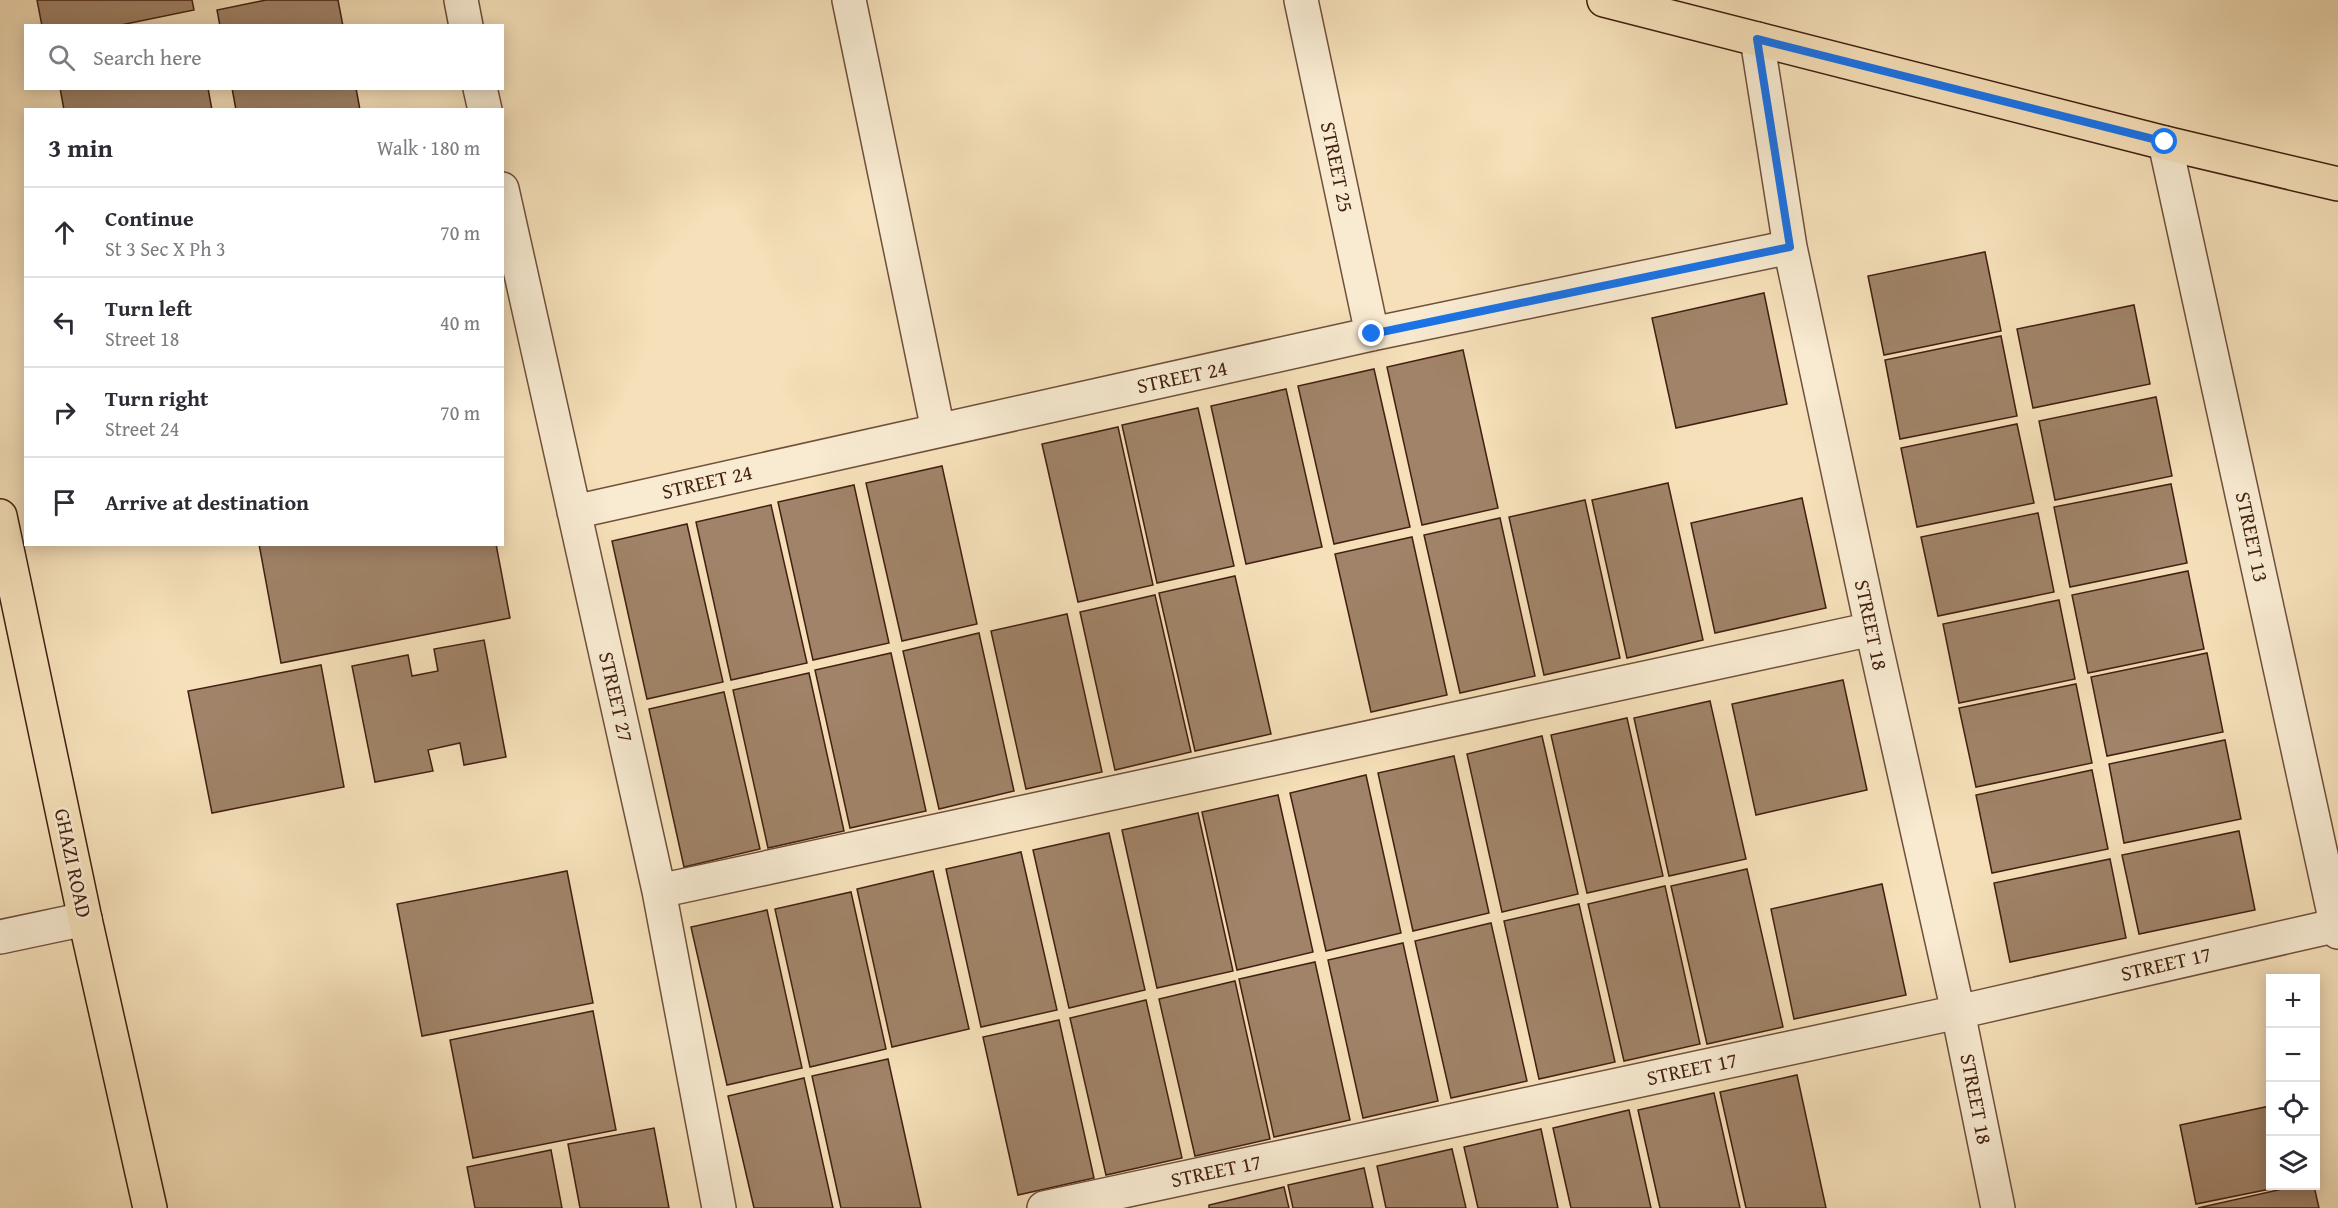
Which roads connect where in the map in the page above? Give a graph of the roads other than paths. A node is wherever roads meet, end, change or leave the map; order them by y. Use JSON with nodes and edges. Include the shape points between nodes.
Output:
{"nodes":[{"id":1,"x":460,"y":0,"type":"edge"},
{"id":2,"x":849,"y":0,"type":"edge"},
{"id":3,"x":1301,"y":0,"type":"edge"},
{"id":4,"x":1604,"y":0,"type":"edge"},
{"id":5,"x":466,"y":24,"type":"edge"},
{"id":6,"x":1757,"y":39,"type":"junction"},
{"id":7,"x":480,"y":90,"type":"edge"},
{"id":8,"x":485,"y":108,"type":"edge"},
{"id":9,"x":2165,"y":142,"type":"junction"},
{"id":10,"x":2338,"y":184,"type":"edge"},
{"id":11,"x":504,"y":198,"type":"edge"},
{"id":12,"x":1790,"y":247,"type":"junction"},
{"id":13,"x":1372,"y":334,"type":"junction"},
{"id":14,"x":938,"y":430,"type":"junction"},
{"id":15,"x":574,"y":512,"type":"junction"},
{"id":16,"x":0,"y":516,"type":"edge"},
{"id":17,"x":1872,"y":629,"type":"junction"},
{"id":18,"x":660,"y":891,"type":"junction"},
{"id":19,"x":85,"y":919,"type":"junction"},
{"id":20,"x":2338,"y":927,"type":"edge"},
{"id":21,"x":0,"y":937,"type":"edge"},
{"id":22,"x":1958,"y":1012,"type":"junction"},
{"id":23,"x":150,"y":1208,"type":"edge"},
{"id":24,"x":719,"y":1208,"type":"edge"},
{"id":25,"x":1044,"y":1208,"type":"edge"},
{"id":26,"x":1998,"y":1208,"type":"edge"}],
"edges":[{"from":1,"to":5,"type":"street"},
{"from":2,"to":14,"type":"street"},
{"from":3,"to":13,"type":"street","name":"STREET 25"},
{"from":4,"to":6,"type":"main road"},
{"from":6,"to":9,"type":"main road"},
{"from":6,"to":12,"type":"street","name":"STREET 18"},
{"from":7,"to":8,"type":"street"},
{"from":9,"to":10,"type":"main road"},
{"from":9,"to":20,"type":"street","name":"STREET 13"},
{"from":11,"to":15,"type":"street","name":"STREET 27"},
{"from":12,"to":13,"type":"street","name":"STREET 24"},
{"from":12,"to":17,"type":"street","name":"STREET 18"},
{"from":13,"to":14,"type":"street","name":"STREET 24"},
{"from":14,"to":15,"type":"street","name":"STREET 24"},
{"from":15,"to":18,"type":"street","name":"STREET 27"},
{"from":16,"to":19,"type":"main road","name":"GHAZI ROAD"},
{"from":17,"to":18,"type":"street"},
{"from":17,"to":22,"type":"street","name":"STREET 18"},
{"from":18,"to":24,"type":"street","name":"STREET 27"},
{"from":19,"to":21,"type":"street"},
{"from":19,"to":23,"type":"main road","name":"GHAZI ROAD"},
{"from":20,"to":22,"type":"street","name":"STREET 17"},
{"from":22,"to":25,"type":"street","name":"STREET 17"},
{"from":22,"to":26,"type":"street","name":"STREET 18"}]}
